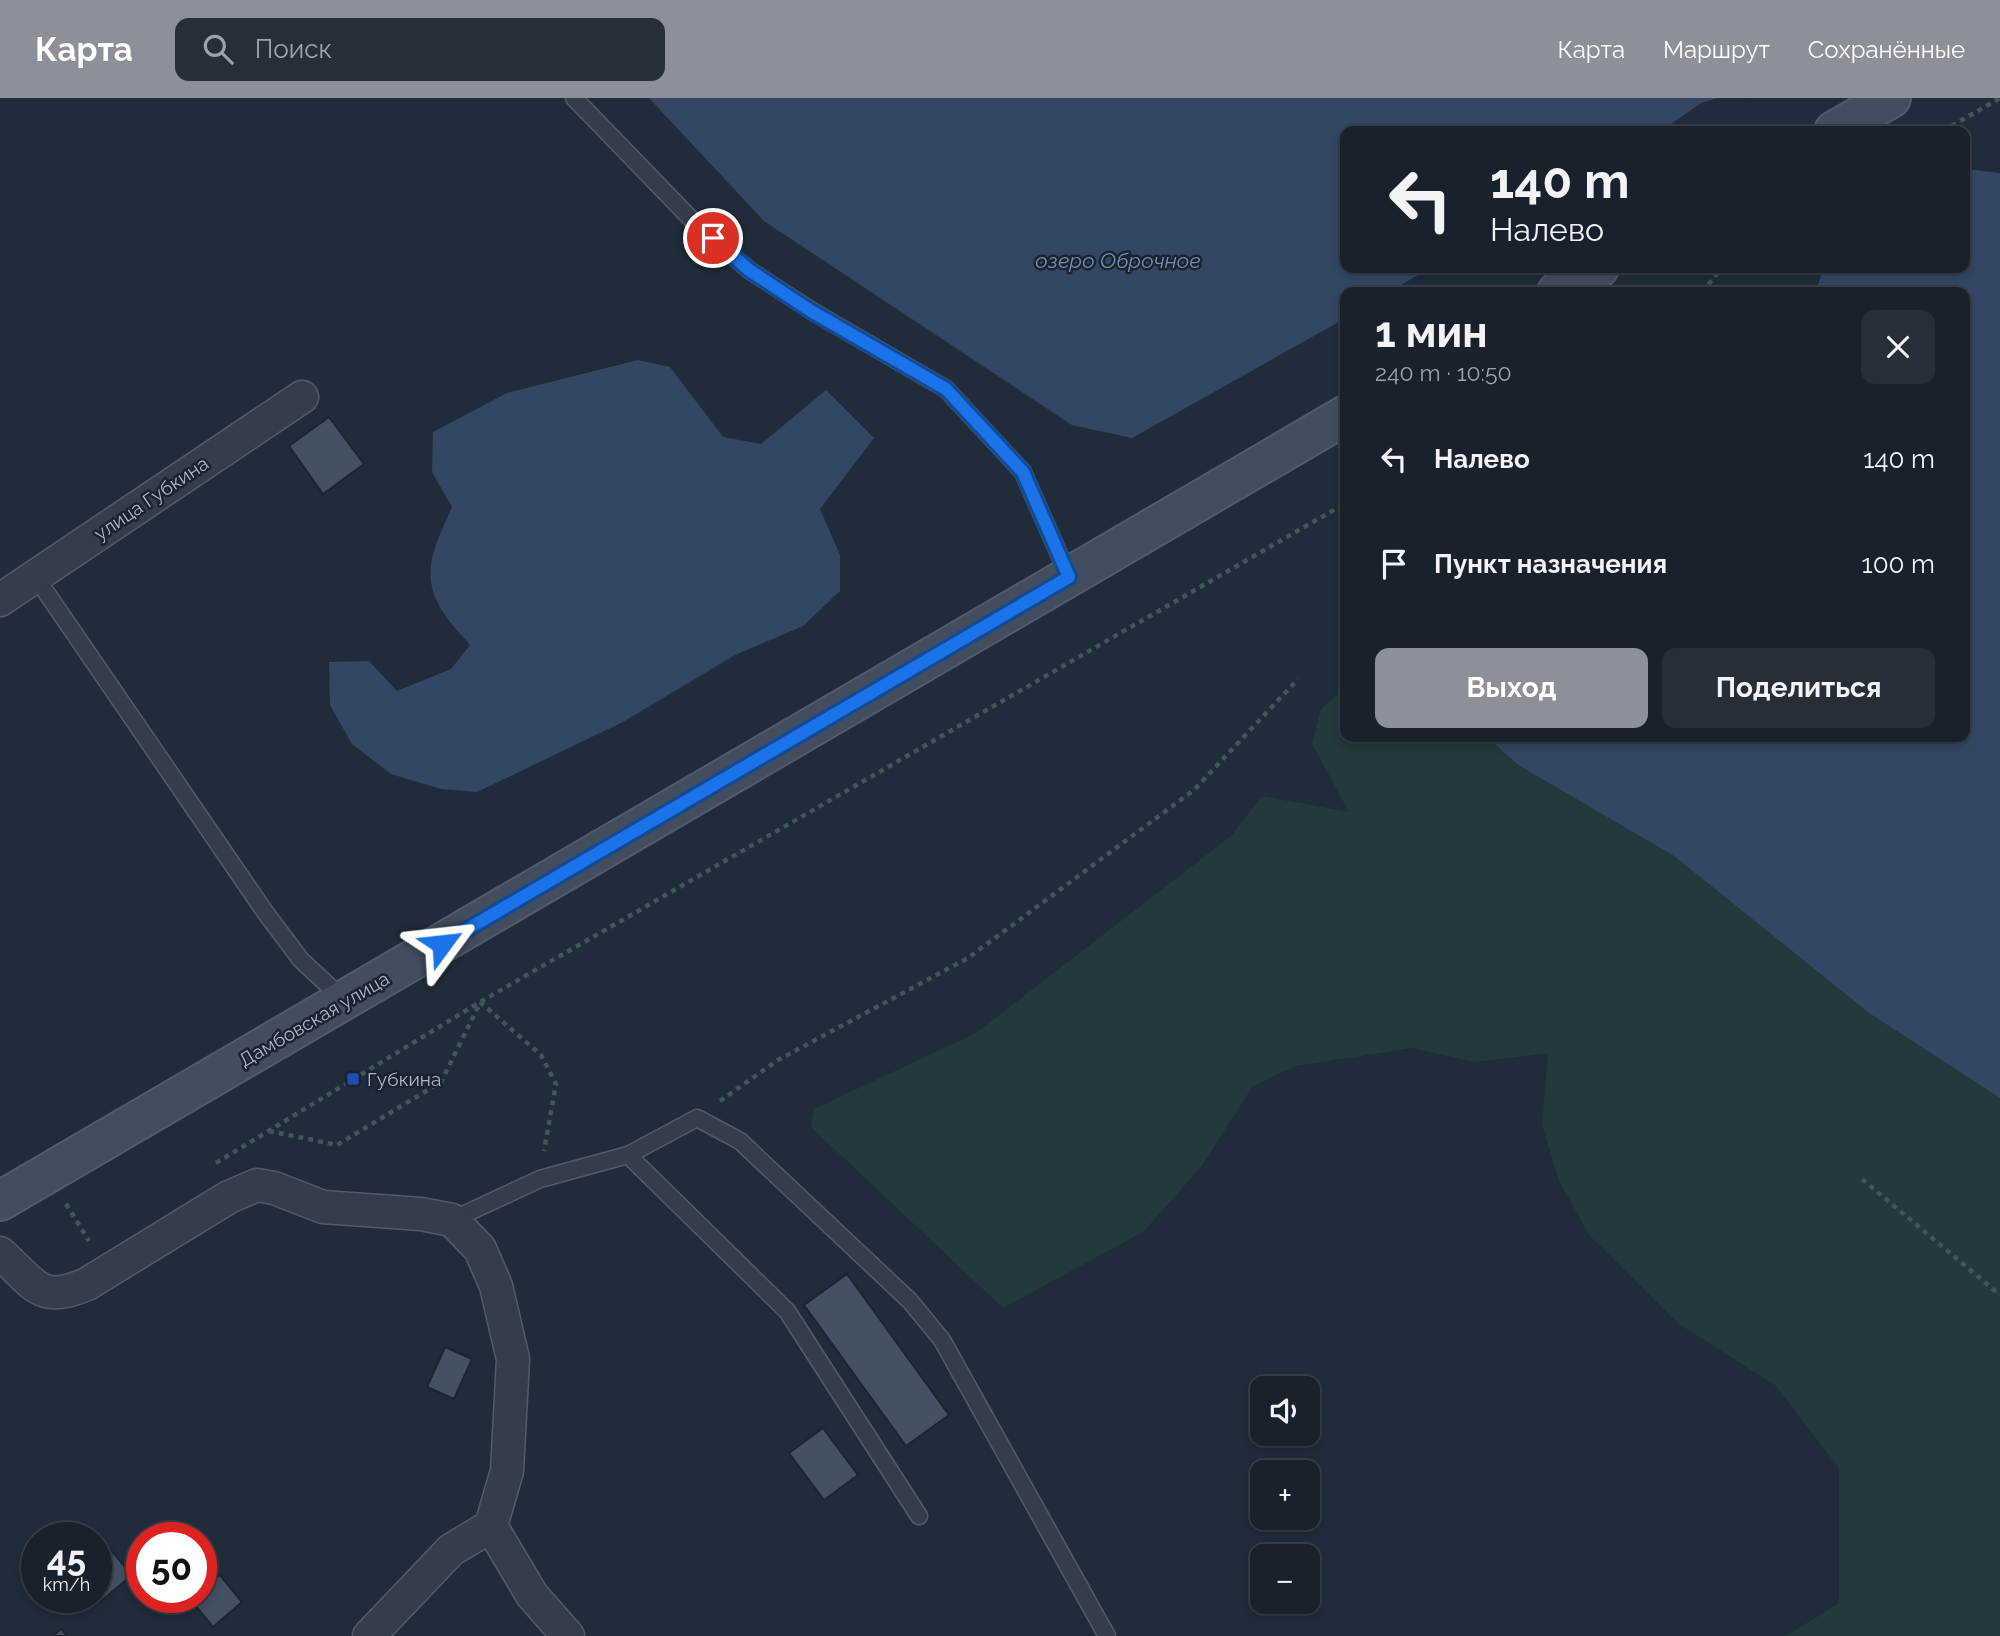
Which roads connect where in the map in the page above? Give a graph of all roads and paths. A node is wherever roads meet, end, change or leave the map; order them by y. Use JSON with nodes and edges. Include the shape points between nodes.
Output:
{"nodes":[{"id":1,"x":574,"y":98,"type":"edge"},
{"id":2,"x":1891,"y":98,"type":"edge"},
{"id":3,"x":2000,"y":98,"type":"edge"},
{"id":4,"x":1843,"y":126,"type":"edge"},
{"id":5,"x":1952,"y":126,"type":"edge"},
{"id":6,"x":1590,"y":273,"type":"edge"},
{"id":7,"x":1718,"y":273,"type":"edge"},
{"id":8,"x":1565,"y":287,"type":"edge"},
{"id":9,"x":1706,"y":287,"type":"edge"},
{"id":10,"x":302,"y":397,"type":"dead end"},
{"id":11,"x":1340,"y":418,"type":"edge"},
{"id":12,"x":1340,"y":506,"type":"edge"},
{"id":13,"x":36,"y":576,"type":"junction"},
{"id":14,"x":1069,"y":577,"type":"junction"},
{"id":15,"x":0,"y":600,"type":"edge"},
{"id":16,"x":1298,"y":679,"type":"dead end"},
{"id":17,"x":345,"y":1000,"type":"junction"},
{"id":18,"x":480,"y":1002,"type":"junction"},
{"id":19,"x":697,"y":1118,"type":"junction"},
{"id":20,"x":628,"y":1155,"type":"junction"},
{"id":21,"x":540,"y":1179,"type":"junction"},
{"id":22,"x":1862,"y":1179,"type":"dead end"},
{"id":23,"x":0,"y":1201,"type":"edge"},
{"id":24,"x":66,"y":1204,"type":"dead end"},
{"id":25,"x":452,"y":1220,"type":"junction"},
{"id":26,"x":89,"y":1241,"type":"dead end"},
{"id":27,"x":0,"y":1254,"type":"edge"},
{"id":28,"x":2000,"y":1294,"type":"edge"},
{"id":29,"x":919,"y":1516,"type":"dead end"},
{"id":30,"x":491,"y":1527,"type":"junction"},
{"id":31,"x":369,"y":1636,"type":"edge"},
{"id":32,"x":568,"y":1636,"type":"edge"},
{"id":33,"x":1107,"y":1636,"type":"edge"}],
"edges":[{"from":1,"to":14,"type":"lane","via":[[695,223],[749,270],[946,389],[1023,472]]},
{"from":2,"to":4,"type":"main road"},
{"from":3,"to":5,"type":"path"},
{"from":6,"to":8,"type":"main road"},
{"from":7,"to":9,"type":"path"},
{"from":10,"to":13,"type":"street","name":"улица Губкина"},
{"from":11,"to":14,"type":"main road","name":"Дамбовская улица"},
{"from":12,"to":18,"type":"path"},
{"from":13,"to":15,"type":"street","name":"улица Губкина"},
{"from":13,"to":17,"type":"lane","via":[[265,912],[301,960]]},
{"from":14,"to":17,"type":"main road","name":"Дамбовская улица"},
{"from":16,"to":19,"type":"path","via":[[1194,790],[968,958],[778,1060]]},
{"from":17,"to":23,"type":"main road","name":"Дамбовская улица"},
{"from":18,"to":18,"type":"path","via":[[441,1082],[337,1145],[268,1131]]},
{"from":18,"to":21,"type":"path","via":[[541,1055],[556,1084]]},
{"from":19,"to":20,"type":"lane"},
{"from":19,"to":33,"type":"lane","via":[[740,1141],[909,1301],[942,1340]]},
{"from":20,"to":21,"type":"lane"},
{"from":20,"to":29,"type":"lane","via":[[787,1311]]},
{"from":21,"to":25,"type":"lane"},
{"from":22,"to":28,"type":"path"},
{"from":24,"to":26,"type":"path"},
{"from":25,"to":27,"type":"street","via":[[323,1207],[257,1185],[63,1294],[44,1293]]},
{"from":25,"to":30,"type":"street","via":[[480,1249],[496,1286],[513,1359],[507,1471]]},
{"from":30,"to":31,"type":"street","via":[[451,1550]]},
{"from":30,"to":32,"type":"street","via":[[532,1595]]}]}
